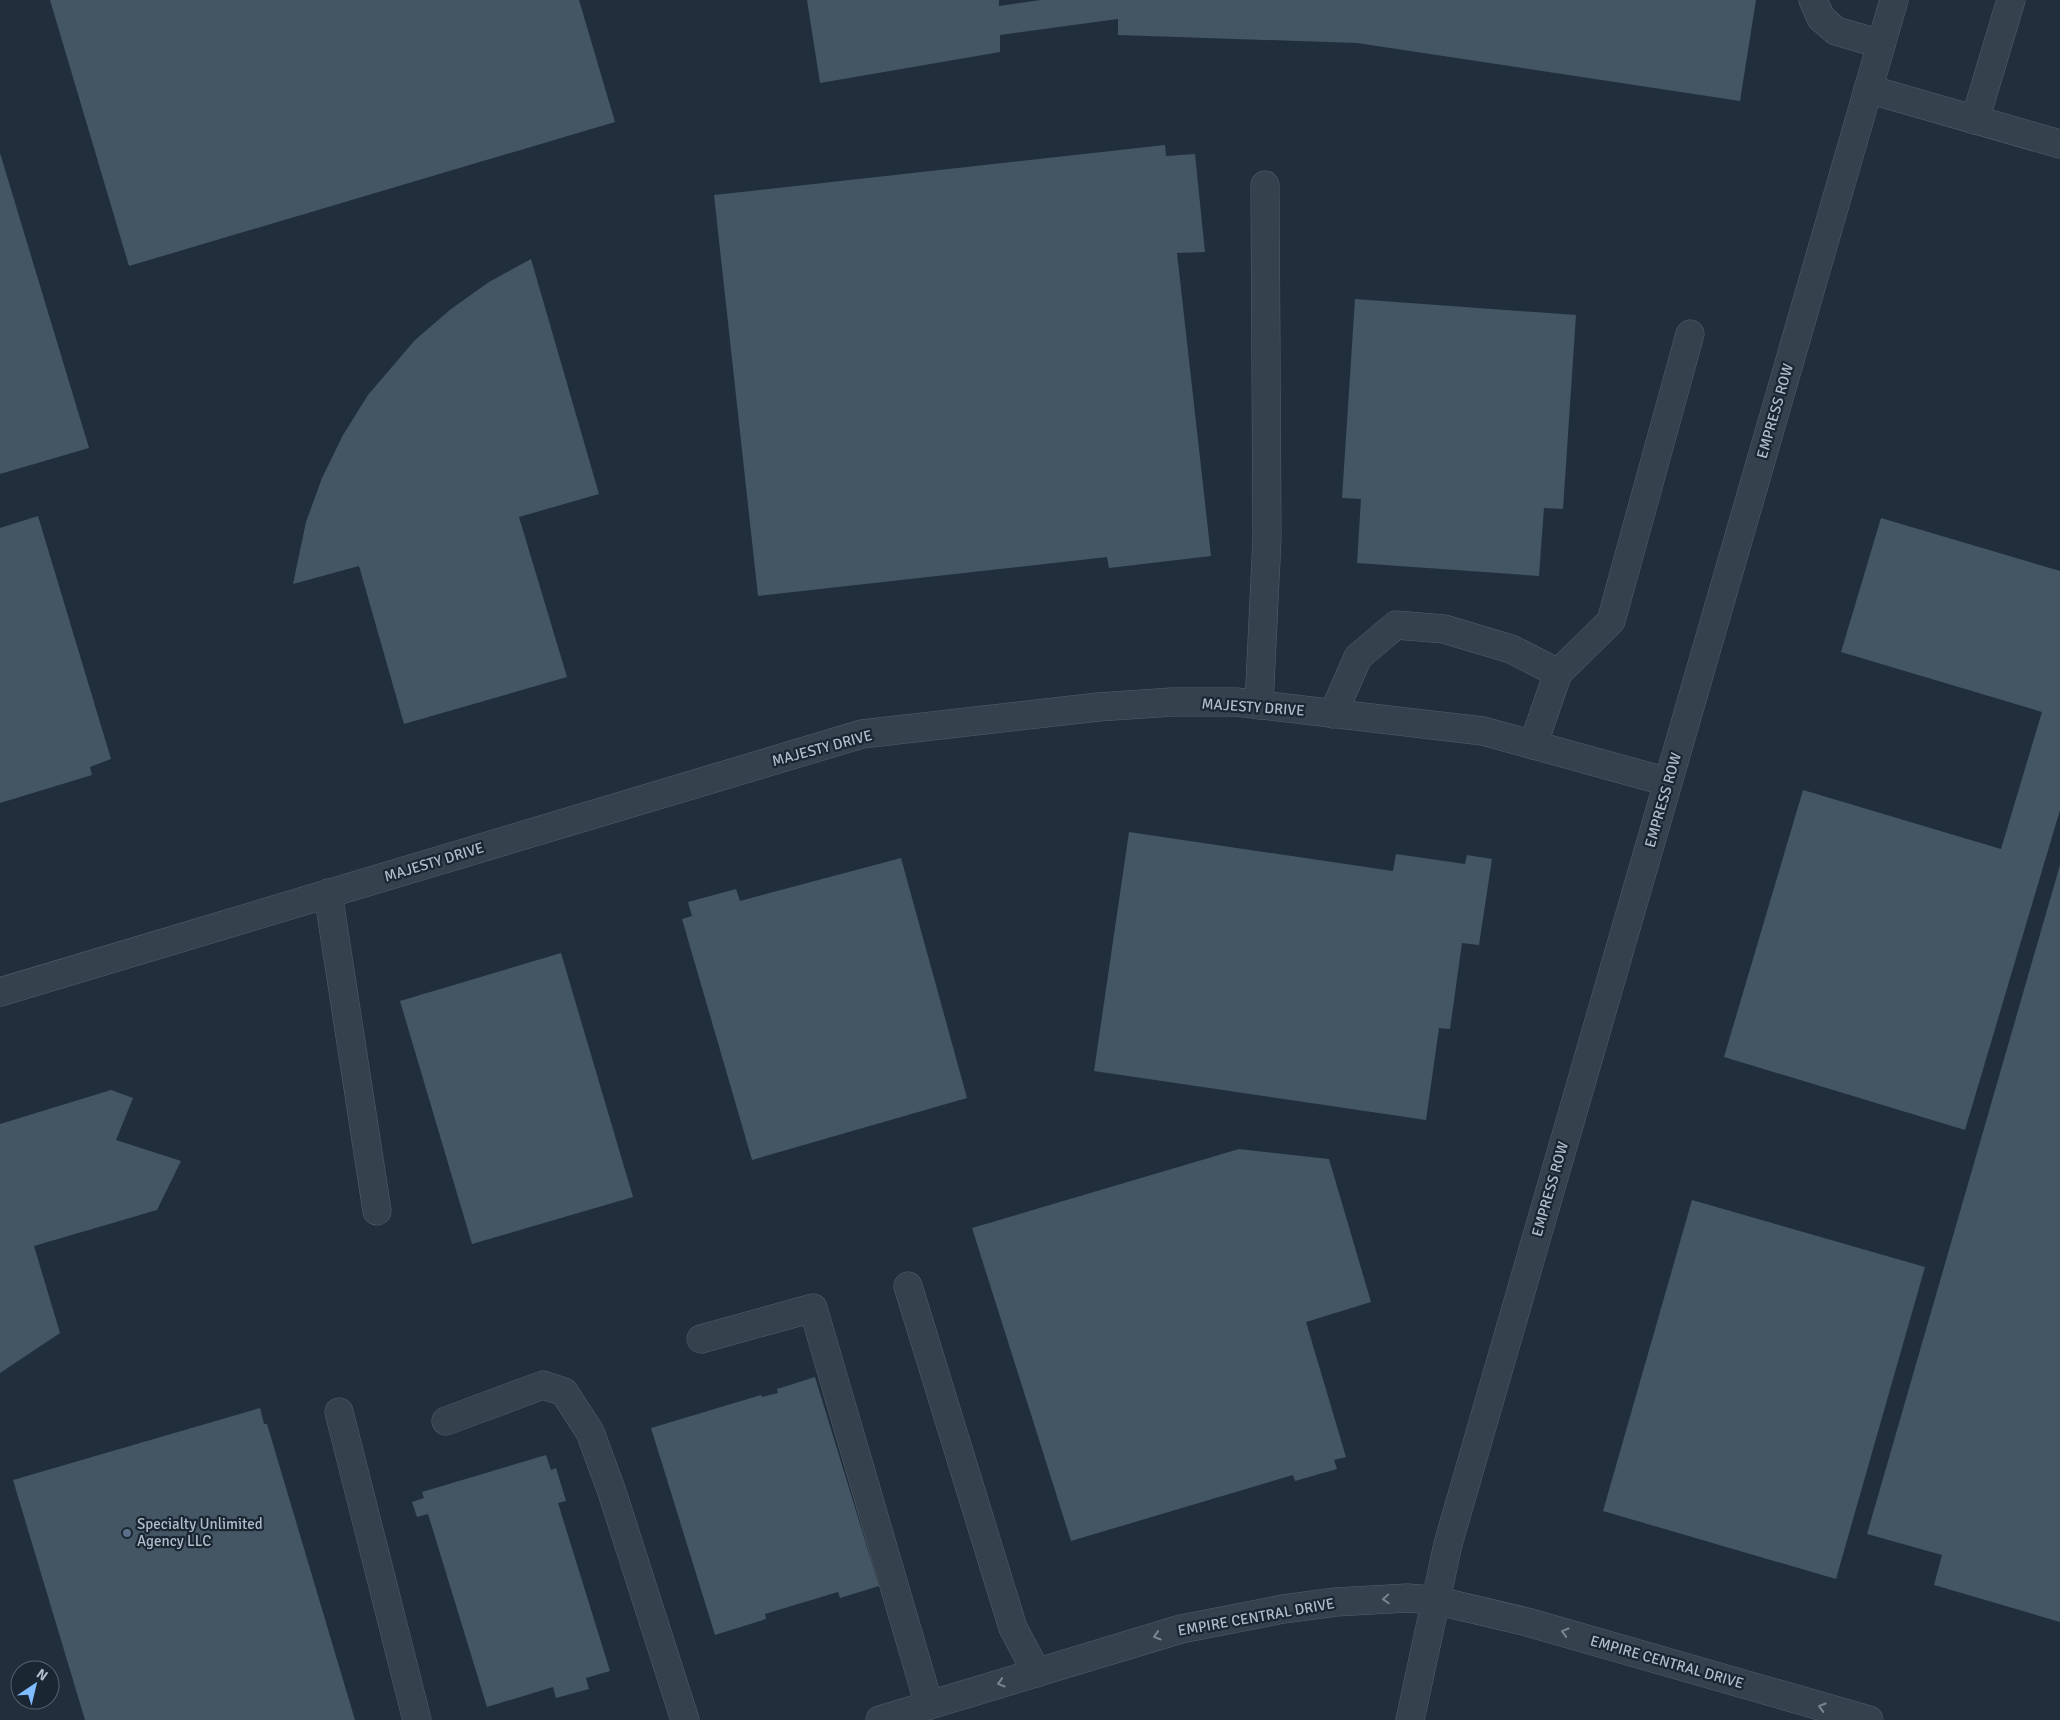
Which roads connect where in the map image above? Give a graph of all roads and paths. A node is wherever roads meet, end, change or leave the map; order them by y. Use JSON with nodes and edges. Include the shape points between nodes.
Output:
{"nodes":[{"id":1,"x":1813,"y":0,"type":"edge"},
{"id":2,"x":1894,"y":0,"type":"edge"},
{"id":3,"x":2011,"y":0,"type":"edge"},
{"id":4,"x":1882,"y":44,"type":"junction"},
{"id":5,"x":1868,"y":89,"type":"junction"},
{"id":6,"x":1976,"y":120,"type":"junction"},
{"id":7,"x":2060,"y":144,"type":"edge"},
{"id":8,"x":1265,"y":184,"type":"dead end"},
{"id":9,"x":1690,"y":334,"type":"dead end"},
{"id":10,"x":1558,"y":673,"type":"junction"},
{"id":11,"x":1259,"y":705,"type":"junction"},
{"id":12,"x":1333,"y":714,"type":"junction"},
{"id":13,"x":1533,"y":745,"type":"junction"},
{"id":14,"x":1668,"y":782,"type":"junction"},
{"id":15,"x":328,"y":893,"type":"junction"},
{"id":16,"x":0,"y":992,"type":"edge"},
{"id":17,"x":377,"y":1211,"type":"dead end"},
{"id":18,"x":908,"y":1286,"type":"dead end"},
{"id":19,"x":701,"y":1339,"type":"dead end"},
{"id":20,"x":339,"y":1412,"type":"dead end"},
{"id":21,"x":446,"y":1421,"type":"dead end"},
{"id":22,"x":1434,"y":1600,"type":"junction"},
{"id":23,"x":1037,"y":1673,"type":"junction"},
{"id":24,"x":930,"y":1705,"type":"junction"},
{"id":25,"x":417,"y":1720,"type":"edge"},
{"id":26,"x":684,"y":1720,"type":"edge"},
{"id":27,"x":880,"y":1720,"type":"edge"},
{"id":28,"x":1410,"y":1720,"type":"edge"},
{"id":29,"x":1869,"y":1720,"type":"edge"}],
"edges":[{"from":1,"to":4,"type":"street","via":[[1821,18],[1836,31]]},
{"from":2,"to":4,"type":"street","name":"EMPRESS ROW"},
{"from":3,"to":6,"type":"street"},
{"from":4,"to":5,"type":"street","name":"EMPRESS ROW"},
{"from":5,"to":6,"type":"street"},
{"from":5,"to":14,"type":"street","name":"EMPRESS ROW"},
{"from":6,"to":7,"type":"street"},
{"from":8,"to":11,"type":"street","via":[[1267,538]]},
{"from":9,"to":10,"type":"street","via":[[1611,621]]},
{"from":10,"to":12,"type":"street","via":[[1511,649],[1444,629],[1396,625],[1358,657]]},
{"from":10,"to":13,"type":"street"},
{"from":11,"to":12,"type":"street","name":"MAJESTY DRIVE"},
{"from":11,"to":15,"type":"street","name":"MAJESTY DRIVE","via":[[1172,702],[1098,707],[862,734]]},
{"from":12,"to":13,"type":"street","name":"MAJESTY DRIVE","via":[[1483,731]]},
{"from":13,"to":14,"type":"street","name":"MAJESTY DRIVE"},
{"from":14,"to":22,"type":"street","name":"EMPRESS ROW"},
{"from":15,"to":16,"type":"street","name":"MAJESTY DRIVE"},
{"from":15,"to":17,"type":"street"},
{"from":18,"to":23,"type":"street","via":[[1013,1628]]},
{"from":19,"to":24,"type":"street","via":[[814,1308]]},
{"from":20,"to":25,"type":"street"},
{"from":21,"to":26,"type":"street","via":[[543,1385],[564,1392],[590,1432],[612,1492]]},
{"from":22,"to":23,"type":"street","name":"EMPIRE CENTRAL DRIVE","one_way":true,"via":[[1406,1598],[1336,1602],[1283,1609],[1181,1629]]},
{"from":22,"to":28,"type":"street","name":"EMPRESS ROW"},
{"from":29,"to":22,"type":"street","name":"EMPIRE CENTRAL DRIVE","one_way":true,"via":[[1527,1622]]},
{"from":23,"to":24,"type":"street","name":"EMPIRE CENTRAL DRIVE","one_way":true},
{"from":24,"to":27,"type":"street","name":"EMPIRE CENTRAL DRIVE"}]}
